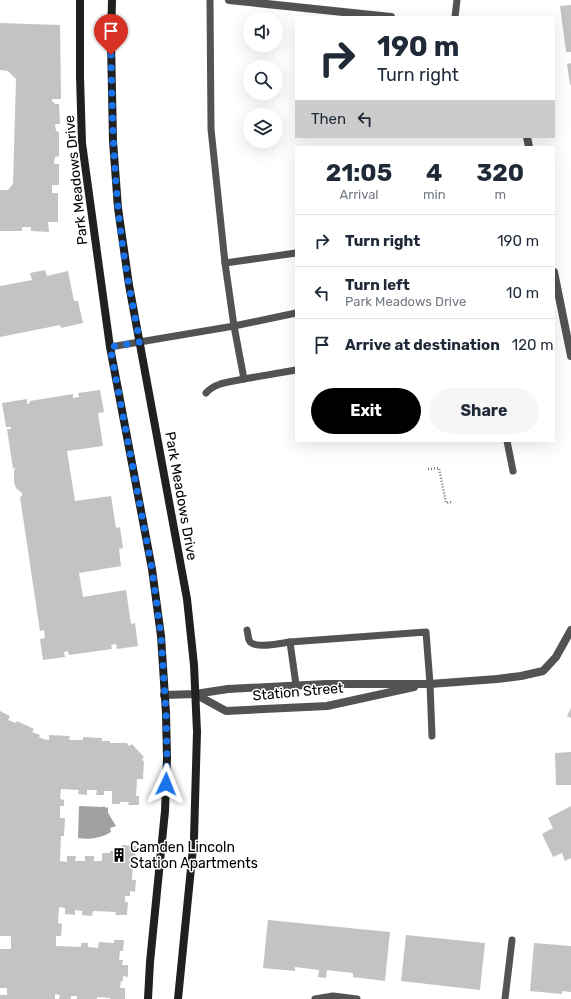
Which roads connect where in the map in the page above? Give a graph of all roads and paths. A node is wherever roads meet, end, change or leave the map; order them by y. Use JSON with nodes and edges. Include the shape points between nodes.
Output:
{"nodes":[{"id":1,"x":80,"y":0,"type":"edge"},
{"id":2,"x":112,"y":0,"type":"edge"},
{"id":3,"x":210,"y":0,"type":"edge"},
{"id":4,"x":229,"y":0,"type":"edge"},
{"id":5,"x":457,"y":0,"type":"edge"},
{"id":6,"x":381,"y":16,"type":"edge"},
{"id":7,"x":455,"y":16,"type":"edge"},
{"id":8,"x":295,"y":253,"type":"edge"},
{"id":9,"x":225,"y":263,"type":"junction"},
{"id":10,"x":555,"y":277,"type":"edge"},
{"id":11,"x":295,"y":313,"type":"edge"},
{"id":12,"x":234,"y":326,"type":"junction"},
{"id":13,"x":140,"y":342,"type":"junction"},
{"id":14,"x":110,"y":347,"type":"junction"},
{"id":15,"x":571,"y":356,"type":"edge"},
{"id":16,"x":295,"y":370,"type":"edge"},
{"id":17,"x":244,"y":379,"type":"junction"},
{"id":18,"x":206,"y":393,"type":"dead end"},
{"id":19,"x":507,"y":442,"type":"edge"},
{"id":20,"x":428,"y":470,"type":"dead end"},
{"id":21,"x":513,"y":470,"type":"dead end"},
{"id":22,"x":452,"y":502,"type":"dead end"},
{"id":23,"x":247,"y":630,"type":"dead end"},
{"id":24,"x":571,"y":630,"type":"edge"},
{"id":25,"x":290,"y":642,"type":"junction"},
{"id":26,"x":430,"y":684,"type":"junction"},
{"id":27,"x":296,"y":685,"type":"junction"},
{"id":28,"x":195,"y":694,"type":"junction"},
{"id":29,"x":164,"y":696,"type":"junction"},
{"id":30,"x":432,"y":736,"type":"dead end"},
{"id":31,"x":512,"y":940,"type":"dead end"},
{"id":32,"x":148,"y":999,"type":"edge"},
{"id":33,"x":178,"y":999,"type":"edge"},
{"id":34,"x":315,"y":999,"type":"edge"},
{"id":35,"x":357,"y":999,"type":"edge"},
{"id":36,"x":504,"y":999,"type":"edge"}],
"edges":[{"from":1,"to":14,"type":"main road","name":"Park Meadows Drive","via":[[82,143]]},
{"from":2,"to":13,"type":"main road","name":"Park Meadows Drive","via":[[113,141],[117,201]]},
{"from":3,"to":9,"type":"lane","via":[[211,129]]},
{"from":4,"to":6,"type":"street"},
{"from":5,"to":7,"type":"lane"},
{"from":8,"to":9,"type":"lane"},
{"from":9,"to":12,"type":"lane"},
{"from":10,"to":15,"type":"street"},
{"from":11,"to":12,"type":"lane"},
{"from":12,"to":13,"type":"lane"},
{"from":12,"to":17,"type":"lane"},
{"from":13,"to":14,"type":"lane"},
{"from":13,"to":28,"type":"main road","name":"Park Meadows Drive","via":[[187,599]]},
{"from":14,"to":29,"type":"main road","name":"Park Meadows Drive","via":[[152,569],[161,636]]},
{"from":16,"to":17,"type":"lane"},
{"from":17,"to":18,"type":"lane","via":[[217,385]]},
{"from":19,"to":21,"type":"lane"},
{"from":20,"to":22,"type":"path","via":[[439,468],[446,503]]},
{"from":23,"to":25,"type":"lane","via":[[252,644],[260,646]]},
{"from":24,"to":26,"type":"street","name":"Station Street","via":[[556,657],[543,670],[503,679]]},
{"from":25,"to":26,"type":"lane","via":[[426,632]]},
{"from":25,"to":27,"type":"lane"},
{"from":26,"to":27,"type":"street","name":"Station Street"},
{"from":26,"to":28,"type":"street","name":"Station Street","via":[[327,706],[226,711]]},
{"from":26,"to":30,"type":"lane"},
{"from":27,"to":28,"type":"street","name":"Station Street","via":[[225,689]]},
{"from":28,"to":29,"type":"street","name":"Station Street"},
{"from":28,"to":33,"type":"main road","name":"Park Meadows Drive","via":[[197,732],[194,838]]},
{"from":29,"to":32,"type":"main road","name":"Park Meadows Drive","via":[[167,758],[165,811]]},
{"from":31,"to":36,"type":"lane"},
{"from":34,"to":35,"type":"lane","via":[[333,996]]}]}
